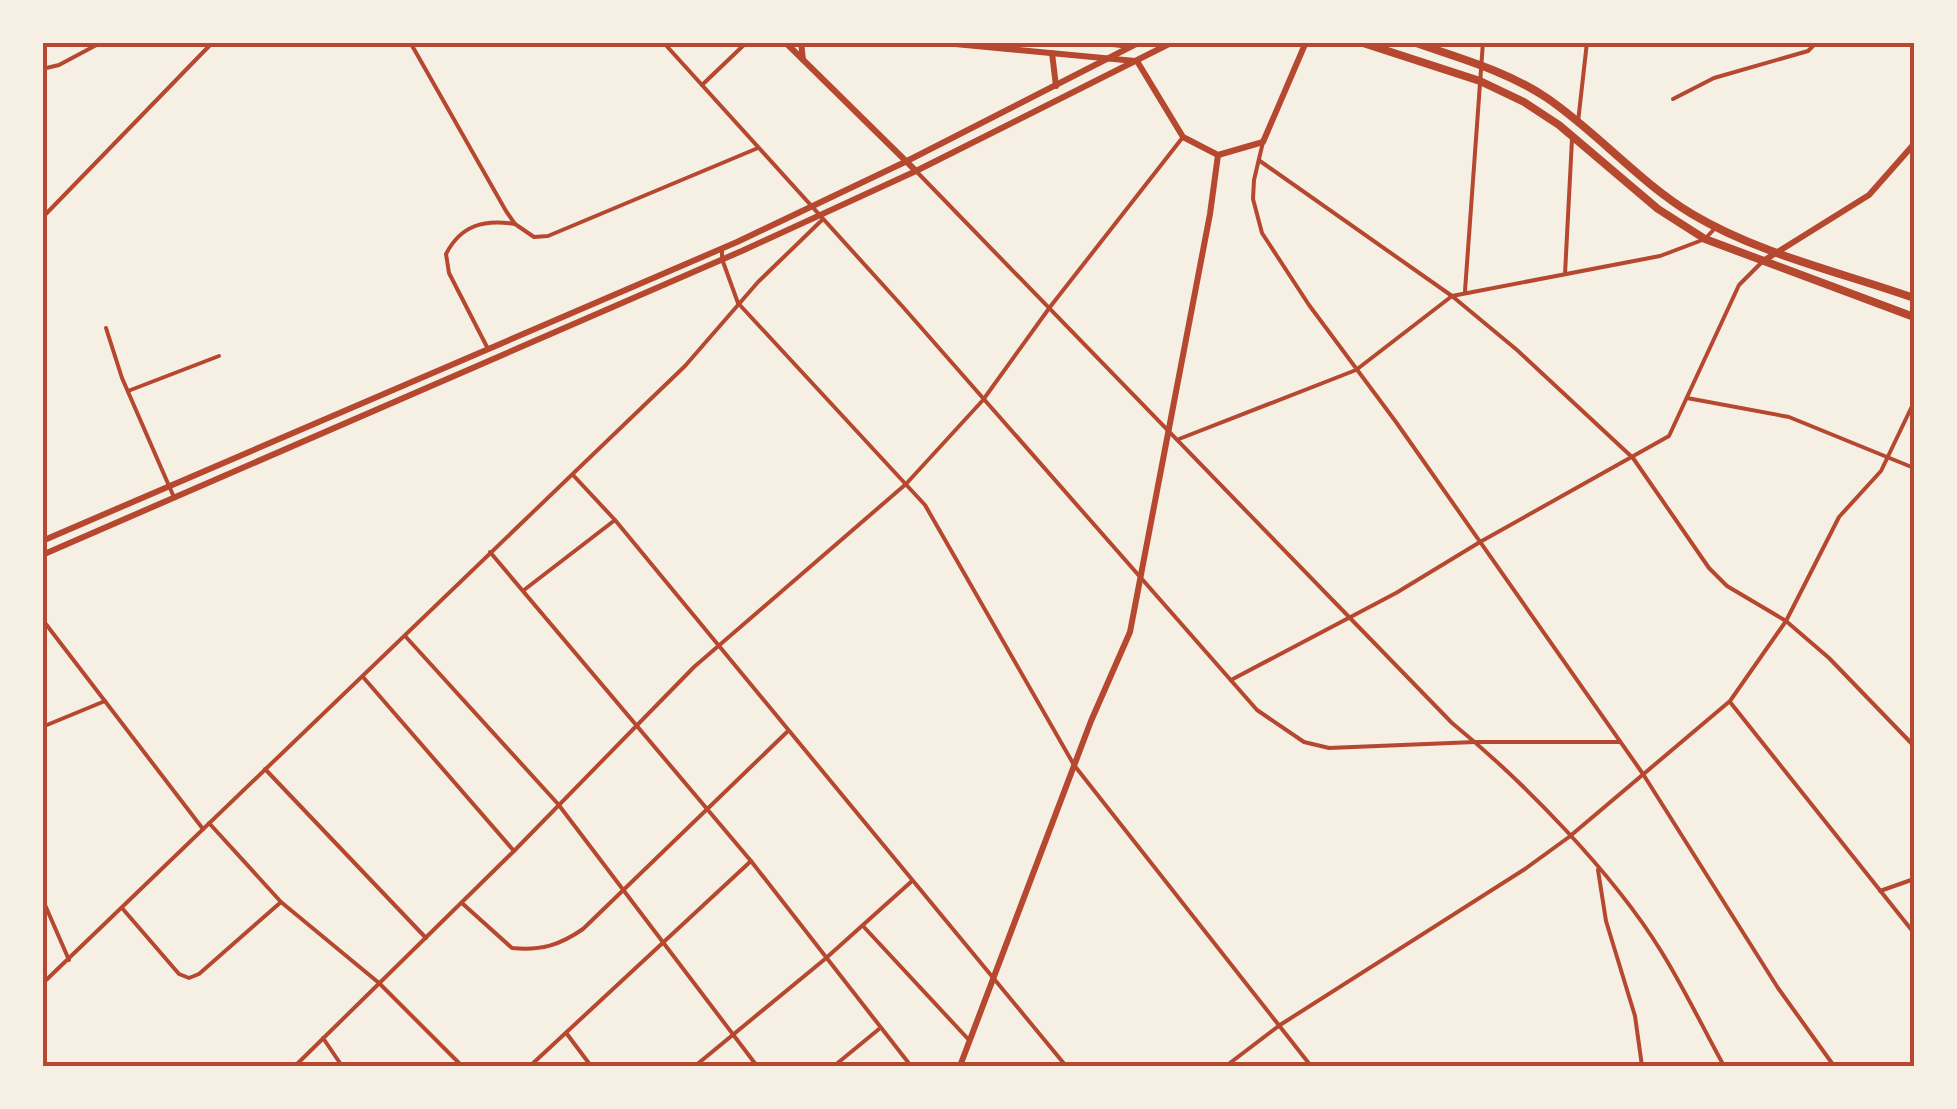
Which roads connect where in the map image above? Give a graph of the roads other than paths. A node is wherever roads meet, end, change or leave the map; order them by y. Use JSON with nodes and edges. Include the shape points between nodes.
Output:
{"nodes":[{"id":1,"x":102,"y":42,"type":"edge"},
{"id":2,"x":213,"y":42,"type":"edge"},
{"id":3,"x":410,"y":42,"type":"edge"},
{"id":4,"x":663,"y":42,"type":"edge"},
{"id":5,"x":747,"y":42,"type":"edge"},
{"id":6,"x":785,"y":42,"type":"edge"},
{"id":7,"x":801,"y":42,"type":"edge"},
{"id":8,"x":934,"y":42,"type":"edge"},
{"id":9,"x":1094,"y":42,"type":"edge"},
{"id":10,"x":1140,"y":42,"type":"edge"},
{"id":11,"x":1174,"y":42,"type":"edge"},
{"id":12,"x":1306,"y":42,"type":"edge"},
{"id":13,"x":1360,"y":42,"type":"edge"},
{"id":14,"x":1413,"y":42,"type":"edge"},
{"id":15,"x":1483,"y":42,"type":"edge"},
{"id":16,"x":1586,"y":42,"type":"edge"},
{"id":17,"x":1817,"y":42,"type":"edge"},
{"id":18,"x":987,"y":45,"type":"edge"},
{"id":19,"x":1132,"y":46,"type":"junction"},
{"id":20,"x":1052,"y":52,"type":"junction"},
{"id":21,"x":1108,"y":58,"type":"junction"},
{"id":22,"x":803,"y":61,"type":"junction"},
{"id":23,"x":1137,"y":61,"type":"junction"},
{"id":24,"x":1481,"y":66,"type":"junction"},
{"id":25,"x":42,"y":69,"type":"edge"},
{"id":26,"x":1480,"y":81,"type":"junction"},
{"id":27,"x":702,"y":85,"type":"junction"},
{"id":28,"x":1056,"y":86,"type":"junction"},
{"id":29,"x":1673,"y":99,"type":"dead end"},
{"id":30,"x":1578,"y":122,"type":"junction"},
{"id":31,"x":1572,"y":136,"type":"junction"},
{"id":32,"x":1183,"y":137,"type":"junction"},
{"id":33,"x":1264,"y":142,"type":"junction"},
{"id":34,"x":1914,"y":144,"type":"edge"},
{"id":35,"x":758,"y":148,"type":"junction"},
{"id":36,"x":1218,"y":154,"type":"junction"},
{"id":37,"x":1259,"y":160,"type":"junction"},
{"id":38,"x":905,"y":162,"type":"junction"},
{"id":39,"x":916,"y":171,"type":"junction"},
{"id":40,"x":811,"y":207,"type":"junction"},
{"id":41,"x":42,"y":218,"type":"edge"},
{"id":42,"x":820,"y":218,"type":"junction"},
{"id":43,"x":514,"y":224,"type":"junction"},
{"id":44,"x":1716,"y":227,"type":"junction"},
{"id":45,"x":1705,"y":239,"type":"junction"},
{"id":46,"x":722,"y":249,"type":"junction"},
{"id":47,"x":1776,"y":252,"type":"junction"},
{"id":48,"x":722,"y":259,"type":"junction"},
{"id":49,"x":1761,"y":263,"type":"junction"},
{"id":50,"x":1565,"y":274,"type":"junction"},
{"id":51,"x":1465,"y":291,"type":"junction"},
{"id":52,"x":1452,"y":296,"type":"junction"},
{"id":53,"x":1914,"y":298,"type":"edge"},
{"id":54,"x":738,"y":303,"type":"junction"},
{"id":55,"x":1050,"y":307,"type":"junction"},
{"id":56,"x":1914,"y":317,"type":"edge"},
{"id":57,"x":106,"y":328,"type":"dead end"},
{"id":58,"x":488,"y":349,"type":"junction"},
{"id":59,"x":219,"y":356,"type":"dead end"},
{"id":60,"x":1356,"y":370,"type":"junction"},
{"id":61,"x":128,"y":390,"type":"junction"},
{"id":62,"x":1687,"y":398,"type":"junction"},
{"id":63,"x":983,"y":400,"type":"junction"},
{"id":64,"x":1914,"y":402,"type":"edge"},
{"id":65,"x":1168,"y":431,"type":"junction"},
{"id":66,"x":1178,"y":440,"type":"junction"},
{"id":67,"x":1633,"y":458,"type":"junction"},
{"id":68,"x":1888,"y":458,"type":"junction"},
{"id":69,"x":1914,"y":468,"type":"edge"},
{"id":70,"x":573,"y":475,"type":"junction"},
{"id":71,"x":906,"y":484,"type":"junction"},
{"id":72,"x":169,"y":487,"type":"junction"},
{"id":73,"x":174,"y":499,"type":"junction"},
{"id":74,"x":615,"y":520,"type":"junction"},
{"id":75,"x":42,"y":541,"type":"edge"},
{"id":76,"x":1480,"y":542,"type":"junction"},
{"id":77,"x":490,"y":552,"type":"junction"},
{"id":78,"x":42,"y":554,"type":"edge"},
{"id":79,"x":1141,"y":578,"type":"junction"},
{"id":80,"x":524,"y":590,"type":"junction"},
{"id":81,"x":1350,"y":617,"type":"junction"},
{"id":82,"x":42,"y":619,"type":"edge"},
{"id":83,"x":1786,"y":621,"type":"junction"},
{"id":84,"x":405,"y":636,"type":"junction"},
{"id":85,"x":718,"y":644,"type":"junction"},
{"id":86,"x":363,"y":677,"type":"junction"},
{"id":87,"x":1229,"y":681,"type":"junction"},
{"id":88,"x":1730,"y":701,"type":"junction"},
{"id":89,"x":105,"y":702,"type":"junction"},
{"id":90,"x":635,"y":726,"type":"junction"},
{"id":91,"x":42,"y":727,"type":"edge"},
{"id":92,"x":787,"y":732,"type":"junction"},
{"id":93,"x":1475,"y":742,"type":"junction"},
{"id":94,"x":1620,"y":742,"type":"junction"},
{"id":95,"x":1914,"y":746,"type":"edge"},
{"id":96,"x":1074,"y":765,"type":"junction"},
{"id":97,"x":265,"y":769,"type":"junction"},
{"id":98,"x":1643,"y":774,"type":"junction"},
{"id":99,"x":558,"y":804,"type":"junction"},
{"id":100,"x":708,"y":810,"type":"junction"},
{"id":101,"x":209,"y":823,"type":"junction"},
{"id":102,"x":203,"y":829,"type":"junction"},
{"id":103,"x":1569,"y":837,"type":"junction"},
{"id":104,"x":514,"y":851,"type":"junction"},
{"id":105,"x":751,"y":861,"type":"junction"},
{"id":106,"x":1597,"y":865,"type":"junction"},
{"id":107,"x":1914,"y":879,"type":"edge"},
{"id":108,"x":912,"y":882,"type":"junction"},
{"id":109,"x":624,"y":891,"type":"junction"},
{"id":110,"x":1880,"y":892,"type":"junction"},
{"id":111,"x":42,"y":898,"type":"edge"},
{"id":112,"x":282,"y":902,"type":"junction"},
{"id":113,"x":462,"y":903,"type":"junction"},
{"id":114,"x":122,"y":908,"type":"junction"},
{"id":115,"x":863,"y":926,"type":"junction"},
{"id":116,"x":1914,"y":933,"type":"edge"},
{"id":117,"x":426,"y":938,"type":"junction"},
{"id":118,"x":663,"y":942,"type":"junction"},
{"id":119,"x":826,"y":959,"type":"junction"},
{"id":120,"x":69,"y":960,"type":"junction"},
{"id":121,"x":991,"y":979,"type":"junction"},
{"id":122,"x":379,"y":983,"type":"junction"},
{"id":123,"x":42,"y":984,"type":"edge"},
{"id":124,"x":1280,"y":1025,"type":"junction"},
{"id":125,"x":878,"y":1028,"type":"junction"},
{"id":126,"x":566,"y":1033,"type":"junction"},
{"id":127,"x":734,"y":1034,"type":"junction"},
{"id":128,"x":323,"y":1038,"type":"junction"},
{"id":129,"x":969,"y":1040,"type":"junction"},
{"id":130,"x":295,"y":1066,"type":"edge"},
{"id":131,"x":342,"y":1066,"type":"edge"},
{"id":132,"x":462,"y":1066,"type":"edge"},
{"id":133,"x":530,"y":1066,"type":"edge"},
{"id":134,"x":591,"y":1066,"type":"edge"},
{"id":135,"x":695,"y":1066,"type":"edge"},
{"id":136,"x":757,"y":1066,"type":"edge"},
{"id":137,"x":834,"y":1066,"type":"edge"},
{"id":138,"x":911,"y":1066,"type":"edge"},
{"id":139,"x":960,"y":1066,"type":"edge"},
{"id":140,"x":1066,"y":1066,"type":"edge"},
{"id":141,"x":1226,"y":1066,"type":"edge"},
{"id":142,"x":1311,"y":1066,"type":"edge"},
{"id":143,"x":1642,"y":1066,"type":"edge"},
{"id":144,"x":1724,"y":1066,"type":"edge"},
{"id":145,"x":1834,"y":1066,"type":"edge"}],
"edges":[{"from":1,"to":25,"type":"street"},
{"from":2,"to":41,"type":"street"},
{"from":3,"to":43,"type":"street"},
{"from":4,"to":27,"type":"street"},
{"from":5,"to":27,"type":"street"},
{"from":6,"to":22,"type":"main road"},
{"from":7,"to":22,"type":"main road"},
{"from":8,"to":18,"type":"main road"},
{"from":9,"to":19,"type":"main road"},
{"from":10,"to":19,"type":"main road"},
{"from":11,"to":23,"type":"main road"},
{"from":12,"to":33,"type":"main road"},
{"from":13,"to":26,"type":"highway"},
{"from":14,"to":24,"type":"highway"},
{"from":15,"to":24,"type":"street"},
{"from":16,"to":30,"type":"street"},
{"from":17,"to":29,"type":"street","via":[[1808,51],[1714,78]]},
{"from":18,"to":20,"type":"main road"},
{"from":19,"to":21,"type":"main road"},
{"from":20,"to":21,"type":"main road"},
{"from":20,"to":28,"type":"main road"},
{"from":21,"to":23,"type":"main road"},
{"from":21,"to":28,"type":"main road"},
{"from":22,"to":38,"type":"main road"},
{"from":23,"to":32,"type":"main road"},
{"from":23,"to":39,"type":"main road"},
{"from":24,"to":26,"type":"street"},
{"from":24,"to":30,"type":"highway","via":[[1533,89]]},
{"from":26,"to":31,"type":"highway"},
{"from":26,"to":51,"type":"street"},
{"from":27,"to":35,"type":"street"},
{"from":28,"to":38,"type":"main road"},
{"from":30,"to":44,"type":"highway","via":[[1654,188]]},
{"from":31,"to":45,"type":"highway","via":[[1658,209]]},
{"from":31,"to":50,"type":"street"},
{"from":32,"to":36,"type":"main road"},
{"from":32,"to":55,"type":"street"},
{"from":33,"to":36,"type":"main road"},
{"from":33,"to":37,"type":"street"},
{"from":34,"to":47,"type":"main road","via":[[1869,195]]},
{"from":35,"to":40,"type":"street"},
{"from":35,"to":43,"type":"street","via":[[548,236],[534,237]]},
{"from":36,"to":65,"type":"main road"},
{"from":37,"to":52,"type":"street"},
{"from":37,"to":60,"type":"street","via":[[1253,198],[1262,232]]},
{"from":38,"to":39,"type":"main road"},
{"from":38,"to":40,"type":"main road"},
{"from":39,"to":42,"type":"main road"},
{"from":39,"to":55,"type":"street"},
{"from":40,"to":42,"type":"street"},
{"from":40,"to":46,"type":"main road"},
{"from":42,"to":48,"type":"main road"},
{"from":42,"to":54,"type":"street"},
{"from":42,"to":63,"type":"street"},
{"from":43,"to":58,"type":"street","via":[[474,225],[446,254],[449,274]]},
{"from":44,"to":45,"type":"street"},
{"from":44,"to":47,"type":"highway"},
{"from":45,"to":49,"type":"highway"},
{"from":45,"to":50,"type":"street","via":[[1660,256]]},
{"from":46,"to":48,"type":"street"},
{"from":46,"to":58,"type":"main road"},
{"from":47,"to":49,"type":"main road"},
{"from":47,"to":53,"type":"highway"},
{"from":48,"to":54,"type":"street"},
{"from":48,"to":73,"type":"main road"},
{"from":49,"to":56,"type":"highway"},
{"from":49,"to":62,"type":"street","via":[[1740,285]]},
{"from":50,"to":51,"type":"street"},
{"from":51,"to":52,"type":"street"},
{"from":52,"to":60,"type":"street"},
{"from":52,"to":67,"type":"street"},
{"from":54,"to":70,"type":"street","via":[[685,366]]},
{"from":54,"to":71,"type":"street"},
{"from":55,"to":63,"type":"street"},
{"from":55,"to":65,"type":"street"},
{"from":57,"to":61,"type":"street"},
{"from":58,"to":72,"type":"main road"},
{"from":59,"to":61,"type":"street"},
{"from":60,"to":66,"type":"street"},
{"from":60,"to":76,"type":"street"},
{"from":61,"to":72,"type":"street"},
{"from":62,"to":67,"type":"street","via":[[1669,436]]},
{"from":62,"to":68,"type":"street","via":[[1789,417]]},
{"from":63,"to":71,"type":"street"},
{"from":63,"to":79,"type":"street"},
{"from":64,"to":68,"type":"street"},
{"from":65,"to":66,"type":"street"},
{"from":65,"to":79,"type":"main road"},
{"from":66,"to":81,"type":"street"},
{"from":67,"to":76,"type":"street"},
{"from":67,"to":83,"type":"street","via":[[1710,568]]},
{"from":68,"to":69,"type":"street"},
{"from":68,"to":83,"type":"street","via":[[1839,517]]},
{"from":70,"to":74,"type":"street"},
{"from":70,"to":77,"type":"street"},
{"from":71,"to":85,"type":"street"},
{"from":71,"to":96,"type":"street","via":[[925,505]]},
{"from":72,"to":73,"type":"street"},
{"from":72,"to":75,"type":"main road"},
{"from":73,"to":78,"type":"main road"},
{"from":74,"to":80,"type":"street"},
{"from":74,"to":85,"type":"street"},
{"from":76,"to":81,"type":"street"},
{"from":76,"to":94,"type":"street"},
{"from":77,"to":80,"type":"street"},
{"from":77,"to":84,"type":"street"},
{"from":79,"to":87,"type":"street"},
{"from":79,"to":96,"type":"main road","via":[[1130,632]]},
{"from":80,"to":90,"type":"street"},
{"from":81,"to":87,"type":"street"},
{"from":81,"to":93,"type":"street"},
{"from":82,"to":89,"type":"street"},
{"from":83,"to":88,"type":"street"},
{"from":83,"to":95,"type":"street"},
{"from":84,"to":86,"type":"street"},
{"from":84,"to":99,"type":"street"},
{"from":85,"to":90,"type":"street"},
{"from":85,"to":92,"type":"street"},
{"from":86,"to":97,"type":"street"},
{"from":86,"to":104,"type":"street"},
{"from":87,"to":93,"type":"street","via":[[1304,742],[1366,748]]},
{"from":88,"to":98,"type":"street"},
{"from":88,"to":110,"type":"street"},
{"from":89,"to":91,"type":"street"},
{"from":89,"to":102,"type":"street"},
{"from":90,"to":99,"type":"street"},
{"from":90,"to":100,"type":"street"},
{"from":92,"to":100,"type":"street"},
{"from":92,"to":108,"type":"street"},
{"from":93,"to":94,"type":"street"},
{"from":93,"to":103,"type":"street"},
{"from":94,"to":98,"type":"street"},
{"from":96,"to":121,"type":"main road"},
{"from":96,"to":124,"type":"street"},
{"from":97,"to":101,"type":"street"},
{"from":97,"to":117,"type":"street"},
{"from":98,"to":103,"type":"street"},
{"from":98,"to":145,"type":"street"},
{"from":99,"to":104,"type":"street"},
{"from":99,"to":109,"type":"street"},
{"from":100,"to":105,"type":"street"},
{"from":100,"to":109,"type":"street"},
{"from":101,"to":102,"type":"street"},
{"from":101,"to":112,"type":"street"},
{"from":102,"to":114,"type":"street"},
{"from":103,"to":106,"type":"street"},
{"from":103,"to":124,"type":"street"},
{"from":104,"to":113,"type":"street"},
{"from":105,"to":118,"type":"street"},
{"from":105,"to":119,"type":"street"},
{"from":106,"to":143,"type":"street"},
{"from":106,"to":144,"type":"street","via":[[1661,950]]},
{"from":107,"to":110,"type":"street"},
{"from":108,"to":115,"type":"street"},
{"from":108,"to":121,"type":"street"},
{"from":109,"to":113,"type":"street","via":[[583,929],[541,948],[512,948]]},
{"from":109,"to":118,"type":"street"},
{"from":110,"to":116,"type":"street"},
{"from":111,"to":120,"type":"street"},
{"from":112,"to":114,"type":"street","via":[[189,978]]},
{"from":112,"to":122,"type":"street"},
{"from":113,"to":117,"type":"street"},
{"from":114,"to":120,"type":"street"},
{"from":115,"to":119,"type":"street"},
{"from":115,"to":129,"type":"street"},
{"from":117,"to":122,"type":"street"},
{"from":118,"to":126,"type":"street"},
{"from":118,"to":127,"type":"street"},
{"from":119,"to":125,"type":"street"},
{"from":119,"to":127,"type":"street"},
{"from":120,"to":123,"type":"street"},
{"from":121,"to":129,"type":"main road"},
{"from":121,"to":140,"type":"street"},
{"from":122,"to":128,"type":"street"},
{"from":122,"to":132,"type":"street"},
{"from":124,"to":141,"type":"street"},
{"from":124,"to":142,"type":"street"},
{"from":125,"to":137,"type":"street"},
{"from":125,"to":138,"type":"street"},
{"from":126,"to":133,"type":"street"},
{"from":126,"to":134,"type":"street"},
{"from":127,"to":135,"type":"street"},
{"from":127,"to":136,"type":"street"},
{"from":128,"to":130,"type":"street"},
{"from":128,"to":131,"type":"street"},
{"from":129,"to":139,"type":"main road"}]}
